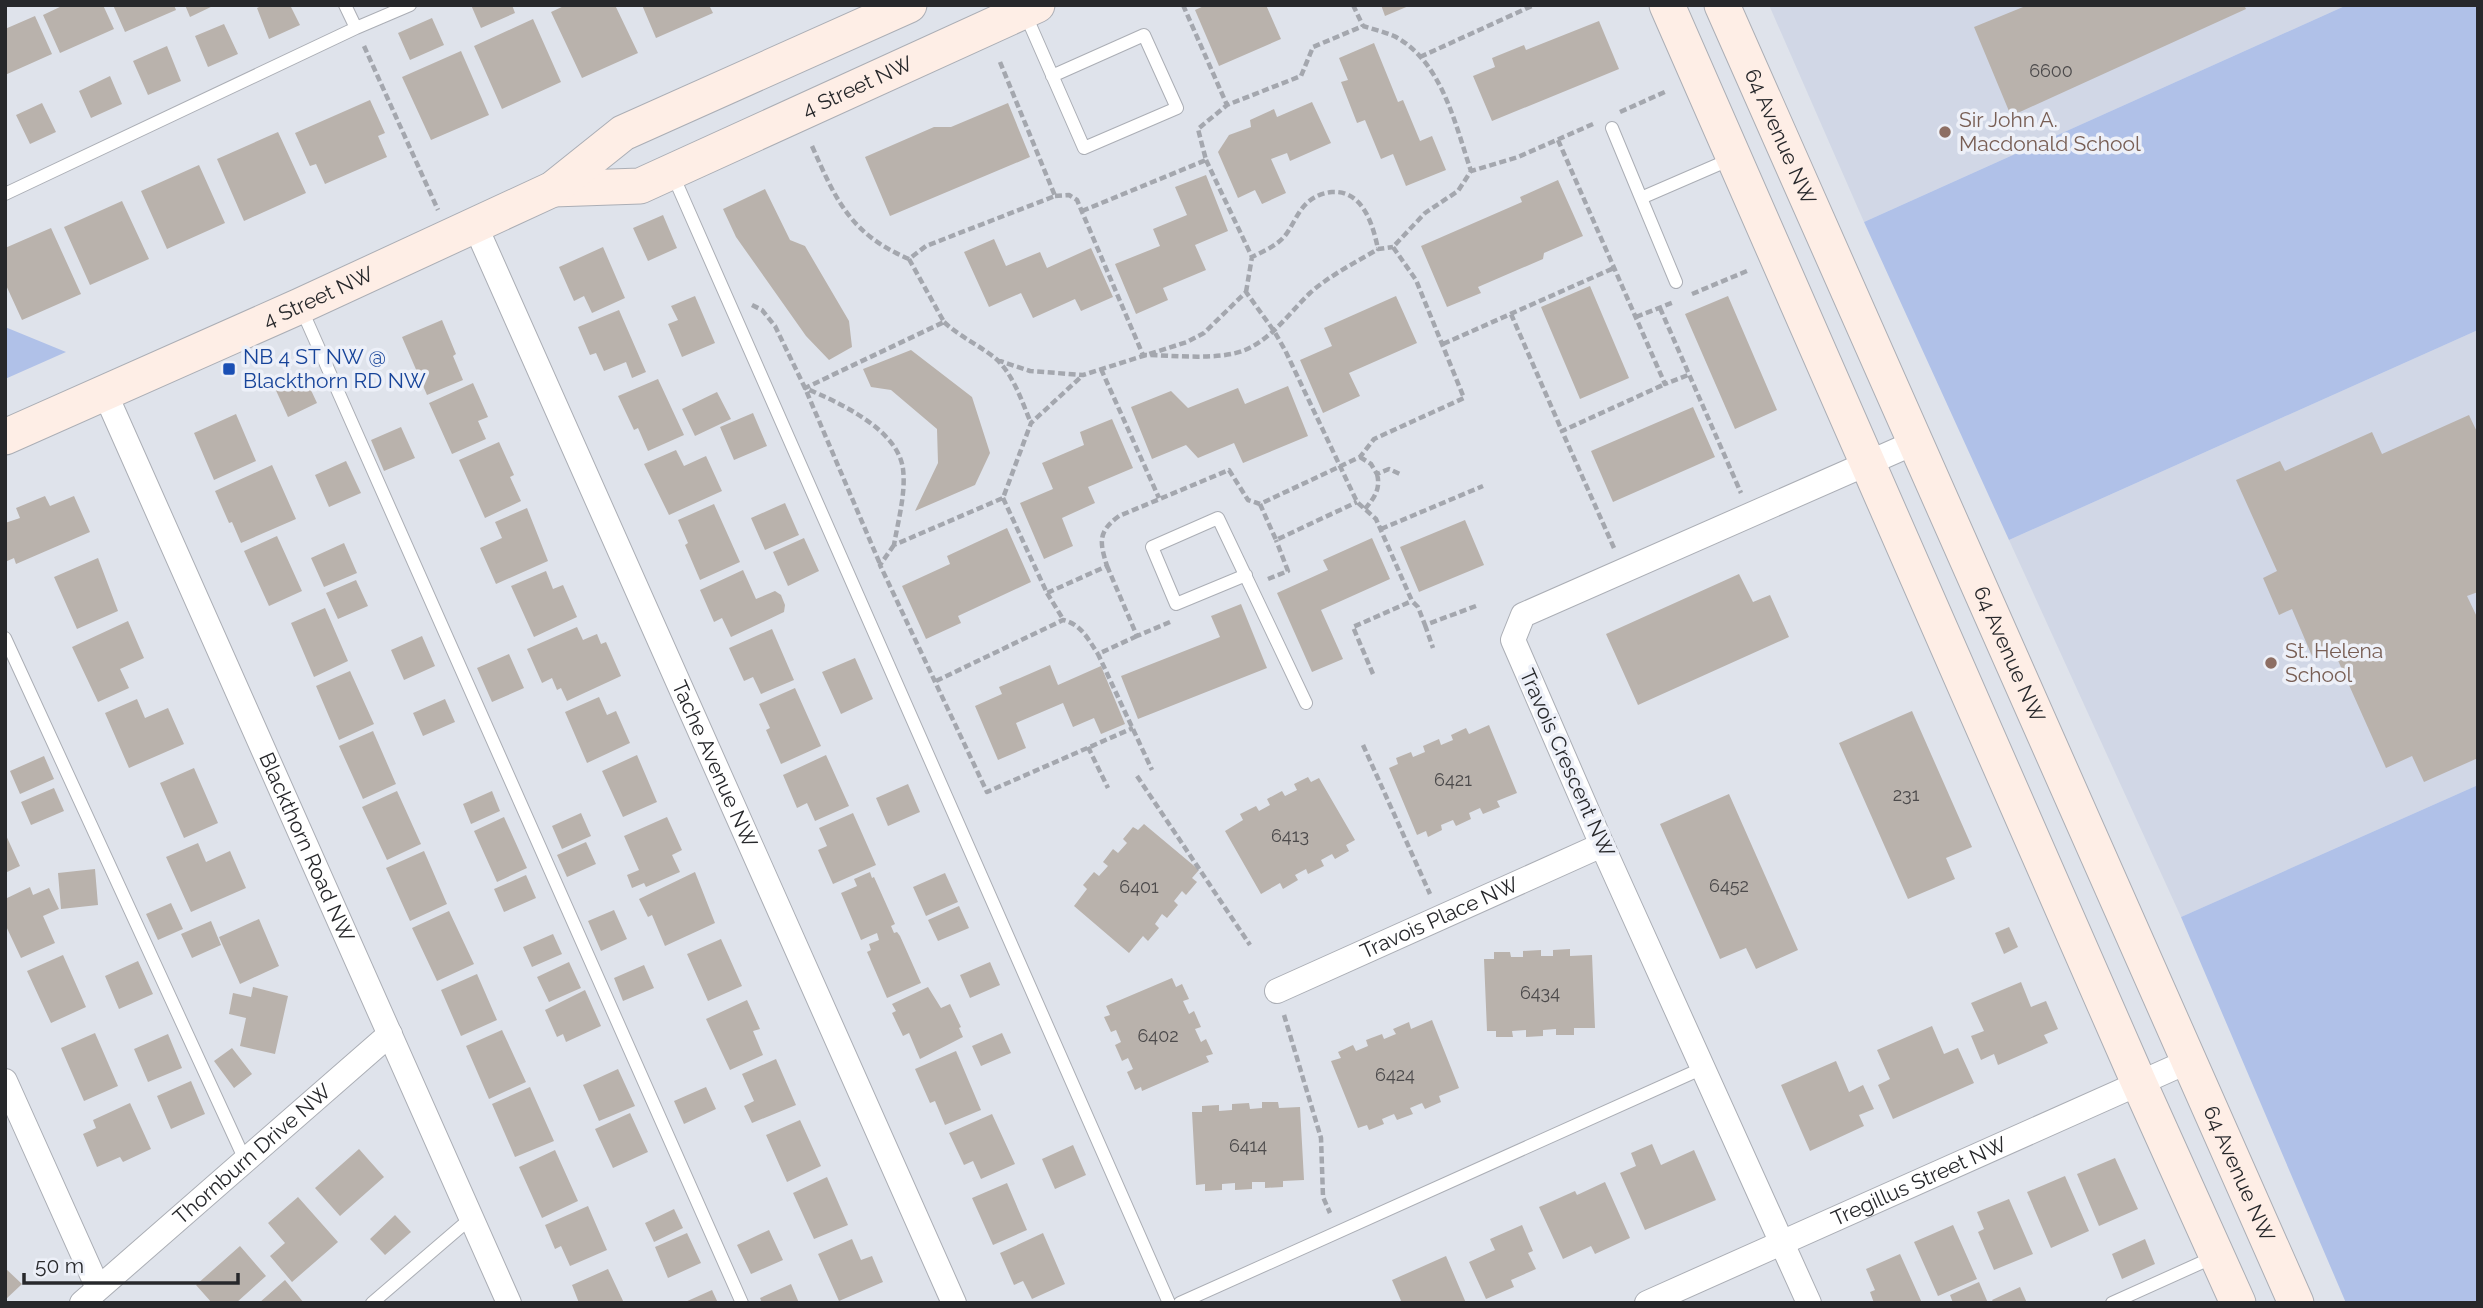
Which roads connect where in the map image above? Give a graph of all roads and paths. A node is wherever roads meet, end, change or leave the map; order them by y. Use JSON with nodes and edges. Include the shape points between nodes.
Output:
{"nodes":[{"id":1,"x":345,"y":5,"type":"edge"},
{"id":2,"x":410,"y":5,"type":"edge"},
{"id":3,"x":909,"y":5,"type":"edge"},
{"id":4,"x":1182,"y":5,"type":"edge"},
{"id":5,"x":1353,"y":5,"type":"edge"},
{"id":6,"x":1534,"y":5,"type":"edge"},
{"id":7,"x":1667,"y":5,"type":"edge"},
{"id":8,"x":1722,"y":5,"type":"edge"},
{"id":9,"x":1031,"y":8,"type":"edge"},
{"id":10,"x":1363,"y":26,"type":"junction"},
{"id":11,"x":356,"y":28,"type":"junction"},
{"id":12,"x":1420,"y":57,"type":"junction"},
{"id":13,"x":1000,"y":62,"type":"dead end"},
{"id":14,"x":1052,"y":76,"type":"junction"},
{"id":15,"x":1667,"y":91,"type":"dead end"},
{"id":16,"x":1227,"y":104,"type":"junction"},
{"id":17,"x":1619,"y":113,"type":"dead end"},
{"id":18,"x":1594,"y":123,"type":"dead end"},
{"id":19,"x":1612,"y":128,"type":"dead end"},
{"id":20,"x":1558,"y":140,"type":"junction"},
{"id":21,"x":812,"y":146,"type":"dead end"},
{"id":22,"x":1734,"y":157,"type":"junction"},
{"id":23,"x":1206,"y":160,"type":"junction"},
{"id":24,"x":1471,"y":171,"type":"junction"},
{"id":25,"x":672,"y":173,"type":"junction"},
{"id":26,"x":553,"y":190,"type":"junction"},
{"id":27,"x":5,"y":194,"type":"edge"},
{"id":28,"x":1055,"y":196,"type":"junction"},
{"id":29,"x":1641,"y":198,"type":"junction"},
{"id":30,"x":1082,"y":211,"type":"junction"},
{"id":31,"x":462,"y":231,"type":"junction"},
{"id":32,"x":1393,"y":247,"type":"junction"},
{"id":33,"x":1378,"y":249,"type":"junction"},
{"id":34,"x":1252,"y":257,"type":"junction"},
{"id":35,"x":909,"y":258,"type":"junction"},
{"id":36,"x":1615,"y":268,"type":"junction"},
{"id":37,"x":1676,"y":282,"type":"dead end"},
{"id":38,"x":725,"y":292,"type":"junction"},
{"id":39,"x":1246,"y":292,"type":"junction"},
{"id":40,"x":300,"y":306,"type":"junction"},
{"id":41,"x":1660,"y":308,"type":"dead end"},
{"id":42,"x":1511,"y":314,"type":"junction"},
{"id":43,"x":944,"y":322,"type":"junction"},
{"id":44,"x":1275,"y":331,"type":"junction"},
{"id":45,"x":1443,"y":344,"type":"junction"},
{"id":46,"x":1143,"y":355,"type":"junction"},
{"id":47,"x":997,"y":360,"type":"junction"},
{"id":48,"x":1101,"y":369,"type":"junction"},
{"id":49,"x":1688,"y":374,"type":"junction"},
{"id":50,"x":1083,"y":375,"type":"junction"},
{"id":51,"x":1665,"y":384,"type":"junction"},
{"id":52,"x":805,"y":388,"type":"junction"},
{"id":53,"x":105,"y":393,"type":"junction"},
{"id":54,"x":1031,"y":422,"type":"junction"},
{"id":55,"x":1562,"y":431,"type":"junction"},
{"id":56,"x":5,"y":437,"type":"edge"},
{"id":57,"x":1916,"y":442,"type":"junction"},
{"id":58,"x":1360,"y":457,"type":"junction"},
{"id":59,"x":1870,"y":463,"type":"junction"},
{"id":60,"x":1339,"y":467,"type":"junction"},
{"id":61,"x":1377,"y":474,"type":"junction"},
{"id":62,"x":1400,"y":474,"type":"dead end"},
{"id":63,"x":1482,"y":485,"type":"dead end"},
{"id":64,"x":1741,"y":493,"type":"dead end"},
{"id":65,"x":1003,"y":498,"type":"junction"},
{"id":66,"x":1160,"y":498,"type":"junction"},
{"id":67,"x":1357,"y":502,"type":"junction"},
{"id":68,"x":1260,"y":504,"type":"junction"},
{"id":69,"x":1365,"y":509,"type":"junction"},
{"id":70,"x":1381,"y":529,"type":"junction"},
{"id":71,"x":894,"y":545,"type":"junction"},
{"id":72,"x":1614,"y":548,"type":"dead end"},
{"id":73,"x":880,"y":565,"type":"junction"},
{"id":74,"x":1246,"y":575,"type":"junction"},
{"id":75,"x":1047,"y":593,"type":"junction"},
{"id":76,"x":1412,"y":601,"type":"junction"},
{"id":77,"x":1476,"y":606,"type":"dead end"},
{"id":78,"x":1063,"y":620,"type":"junction"},
{"id":79,"x":1425,"y":625,"type":"junction"},
{"id":80,"x":1137,"y":636,"type":"dead end"},
{"id":81,"x":5,"y":638,"type":"edge"},
{"id":82,"x":1433,"y":648,"type":"dead end"},
{"id":83,"x":1098,"y":654,"type":"junction"},
{"id":84,"x":1373,"y":674,"type":"dead end"},
{"id":85,"x":936,"y":681,"type":"junction"},
{"id":86,"x":1306,"y":704,"type":"dead end"},
{"id":87,"x":1133,"y":727,"type":"junction"},
{"id":88,"x":1363,"y":745,"type":"dead end"},
{"id":89,"x":1088,"y":747,"type":"junction"},
{"id":90,"x":1152,"y":770,"type":"dead end"},
{"id":91,"x":1138,"y":776,"type":"dead end"},
{"id":92,"x":1108,"y":788,"type":"dead end"},
{"id":93,"x":1602,"y":845,"type":"junction"},
{"id":94,"x":1431,"y":896,"type":"dead end"},
{"id":95,"x":1250,"y":945,"type":"dead end"},
{"id":96,"x":1277,"y":991,"type":"joint"},
{"id":97,"x":390,"y":1034,"type":"junction"},
{"id":98,"x":2189,"y":1060,"type":"junction"},
{"id":99,"x":1703,"y":1068,"type":"junction"},
{"id":100,"x":5,"y":1081,"type":"edge"},
{"id":101,"x":2139,"y":1083,"type":"junction"},
{"id":102,"x":245,"y":1160,"type":"junction"},
{"id":103,"x":471,"y":1218,"type":"junction"},
{"id":104,"x":1339,"y":1231,"type":"junction"},
{"id":105,"x":1783,"y":1243,"type":"junction"},
{"id":106,"x":2217,"y":1255,"type":"junction"},
{"id":107,"x":90,"y":1295,"type":"edge"},
{"id":108,"x":372,"y":1303,"type":"edge"},
{"id":109,"x":509,"y":1303,"type":"edge"},
{"id":110,"x":742,"y":1303,"type":"edge"},
{"id":111,"x":954,"y":1303,"type":"edge"},
{"id":112,"x":1169,"y":1303,"type":"edge"},
{"id":113,"x":1180,"y":1303,"type":"edge"},
{"id":114,"x":1647,"y":1303,"type":"edge"},
{"id":115,"x":1809,"y":1303,"type":"edge"},
{"id":116,"x":2112,"y":1303,"type":"edge"},
{"id":117,"x":2238,"y":1303,"type":"edge"},
{"id":118,"x":2296,"y":1303,"type":"edge"}],
"edges":[{"from":1,"to":11,"type":"lane"},
{"from":2,"to":11,"type":"lane"},
{"from":3,"to":26,"type":"main road","name":"4 Street NW","via":[[623,133]]},
{"from":4,"to":16,"type":"path"},
{"from":5,"to":10,"type":"path"},
{"from":6,"to":12,"type":"path"},
{"from":7,"to":22,"type":"main road"},
{"from":8,"to":57,"type":"main road","name":"64 Avenue NW"},
{"from":9,"to":14,"type":"lane"},
{"from":9,"to":25,"type":"main road","name":"4 Street NW"},
{"from":10,"to":12,"type":"path","via":[[1394,37]]},
{"from":10,"to":16,"type":"path","via":[[1313,47],[1301,76]]},
{"from":11,"to":27,"type":"lane"},
{"from":11,"to":31,"type":"path"},
{"from":12,"to":24,"type":"path","via":[[1443,92]]},
{"from":13,"to":28,"type":"path"},
{"from":14,"to":14,"type":"lane","via":[[1084,148],[1177,108],[1144,35]]},
{"from":15,"to":17,"type":"path"},
{"from":16,"to":23,"type":"path","via":[[1198,129]]},
{"from":18,"to":20,"type":"path"},
{"from":19,"to":29,"type":"lane"},
{"from":20,"to":24,"type":"path"},
{"from":20,"to":36,"type":"path"},
{"from":21,"to":35,"type":"path","via":[[830,188],[859,228],[883,247]]},
{"from":22,"to":29,"type":"lane"},
{"from":22,"to":59,"type":"main road"},
{"from":23,"to":30,"type":"path"},
{"from":23,"to":34,"type":"path"},
{"from":24,"to":32,"type":"path","via":[[1458,191],[1425,213]]},
{"from":25,"to":26,"type":"main road","name":"4 Street NW","via":[[640,186]]},
{"from":25,"to":38,"type":"lane"},
{"from":26,"to":31,"type":"main road","name":"4 Street NW"},
{"from":28,"to":30,"type":"path","via":[[1069,195]]},
{"from":28,"to":35,"type":"path","via":[[926,246]]},
{"from":29,"to":37,"type":"lane"},
{"from":30,"to":46,"type":"path"},
{"from":31,"to":40,"type":"main road","name":"4 Street NW"},
{"from":31,"to":111,"type":"street","name":"Tache Avenue NW"},
{"from":32,"to":33,"type":"path"},
{"from":32,"to":45,"type":"path","via":[[1416,279]]},
{"from":33,"to":34,"type":"path","via":[[1359,201],[1335,192],[1309,201],[1278,244]]},
{"from":33,"to":44,"type":"path","via":[[1311,293]]},
{"from":34,"to":39,"type":"path"},
{"from":35,"to":43,"type":"path"},
{"from":36,"to":42,"type":"path"},
{"from":36,"to":51,"type":"path"},
{"from":38,"to":52,"type":"path","via":[[762,310],[775,326]]},
{"from":38,"to":112,"type":"lane"},
{"from":39,"to":44,"type":"path"},
{"from":39,"to":46,"type":"path","via":[[1204,333]]},
{"from":40,"to":53,"type":"main road","name":"4 Street NW"},
{"from":40,"to":110,"type":"lane"},
{"from":41,"to":49,"type":"path"},
{"from":42,"to":45,"type":"path"},
{"from":42,"to":55,"type":"path"},
{"from":43,"to":47,"type":"path"},
{"from":43,"to":52,"type":"path"},
{"from":44,"to":46,"type":"path","via":[[1245,350],[1226,355]]},
{"from":44,"to":60,"type":"path"},
{"from":45,"to":58,"type":"path","via":[[1464,398],[1374,439]]},
{"from":46,"to":48,"type":"path"},
{"from":47,"to":50,"type":"path","via":[[1030,371]]},
{"from":47,"to":54,"type":"path"},
{"from":48,"to":50,"type":"path"},
{"from":48,"to":66,"type":"path"},
{"from":49,"to":51,"type":"path"},
{"from":49,"to":64,"type":"path"},
{"from":50,"to":54,"type":"path"},
{"from":51,"to":55,"type":"path"},
{"from":52,"to":71,"type":"path","via":[[864,420],[887,437],[897,452],[904,482]]},
{"from":52,"to":73,"type":"path"},
{"from":53,"to":56,"type":"main road","name":"4 Street NW"},
{"from":53,"to":97,"type":"street","name":"Blackthorn Road NW"},
{"from":54,"to":65,"type":"path"},
{"from":55,"to":72,"type":"path"},
{"from":57,"to":59,"type":"street","name":"Travois Crescent NW"},
{"from":57,"to":98,"type":"main road","name":"64 Avenue NW"},
{"from":58,"to":60,"type":"path"},
{"from":58,"to":61,"type":"path"},
{"from":59,"to":93,"type":"street","name":"Travois Crescent NW","via":[[1523,615],[1513,640]]},
{"from":59,"to":101,"type":"main road"},
{"from":60,"to":67,"type":"path"},
{"from":60,"to":68,"type":"path"},
{"from":61,"to":62,"type":"path","via":[[1390,469]]},
{"from":61,"to":69,"type":"path","via":[[1375,496]]},
{"from":63,"to":70,"type":"path"},
{"from":65,"to":71,"type":"path"},
{"from":65,"to":75,"type":"path"},
{"from":66,"to":68,"type":"path","via":[[1229,470],[1248,500]]},
{"from":66,"to":75,"type":"path","via":[[1109,523],[1101,546],[1107,566]]},
{"from":67,"to":68,"type":"path","via":[[1276,540]]},
{"from":67,"to":69,"type":"path"},
{"from":69,"to":70,"type":"path"},
{"from":70,"to":76,"type":"path"},
{"from":71,"to":73,"type":"path"},
{"from":73,"to":85,"type":"path"},
{"from":74,"to":74,"type":"lane","via":[[1218,518],[1153,547],[1176,604]]},
{"from":74,"to":86,"type":"lane"},
{"from":75,"to":78,"type":"path"},
{"from":76,"to":79,"type":"path"},
{"from":76,"to":84,"type":"path","via":[[1353,627]]},
{"from":77,"to":79,"type":"path"},
{"from":78,"to":83,"type":"path","via":[[1083,630]]},
{"from":78,"to":85,"type":"path"},
{"from":79,"to":82,"type":"path"},
{"from":80,"to":83,"type":"path"},
{"from":81,"to":102,"type":"lane"},
{"from":83,"to":87,"type":"path"},
{"from":85,"to":89,"type":"path","via":[[987,792]]},
{"from":87,"to":89,"type":"path"},
{"from":87,"to":90,"type":"path"},
{"from":88,"to":94,"type":"path"},
{"from":89,"to":92,"type":"path"},
{"from":91,"to":95,"type":"path"},
{"from":93,"to":96,"type":"street","name":"Travois Place NW"},
{"from":93,"to":99,"type":"street","name":"Travois Crescent NW"},
{"from":96,"to":104,"type":"path","via":[[1321,1138],[1322,1197]]},
{"from":97,"to":102,"type":"street","name":"Thornburn Drive NW"},
{"from":97,"to":103,"type":"street","name":"Blackthorn Road NW"},
{"from":98,"to":101,"type":"street","name":"Tregillus Street NW"},
{"from":98,"to":118,"type":"main road","name":"64 Avenue NW"},
{"from":99,"to":104,"type":"lane"},
{"from":99,"to":105,"type":"street","name":"Travois Crescent NW"},
{"from":100,"to":107,"type":"street"},
{"from":101,"to":105,"type":"street","name":"Tregillus Street NW"},
{"from":101,"to":106,"type":"main road"},
{"from":102,"to":107,"type":"street","name":"Thornburn Drive NW"},
{"from":103,"to":108,"type":"lane"},
{"from":103,"to":109,"type":"street","name":"Blackthorn Road NW"},
{"from":104,"to":113,"type":"lane"},
{"from":105,"to":114,"type":"street","name":"Tregillus Street NW"},
{"from":105,"to":115,"type":"street","name":"Travois Crescent NW"},
{"from":106,"to":116,"type":"lane"},
{"from":106,"to":117,"type":"main road"}]}
